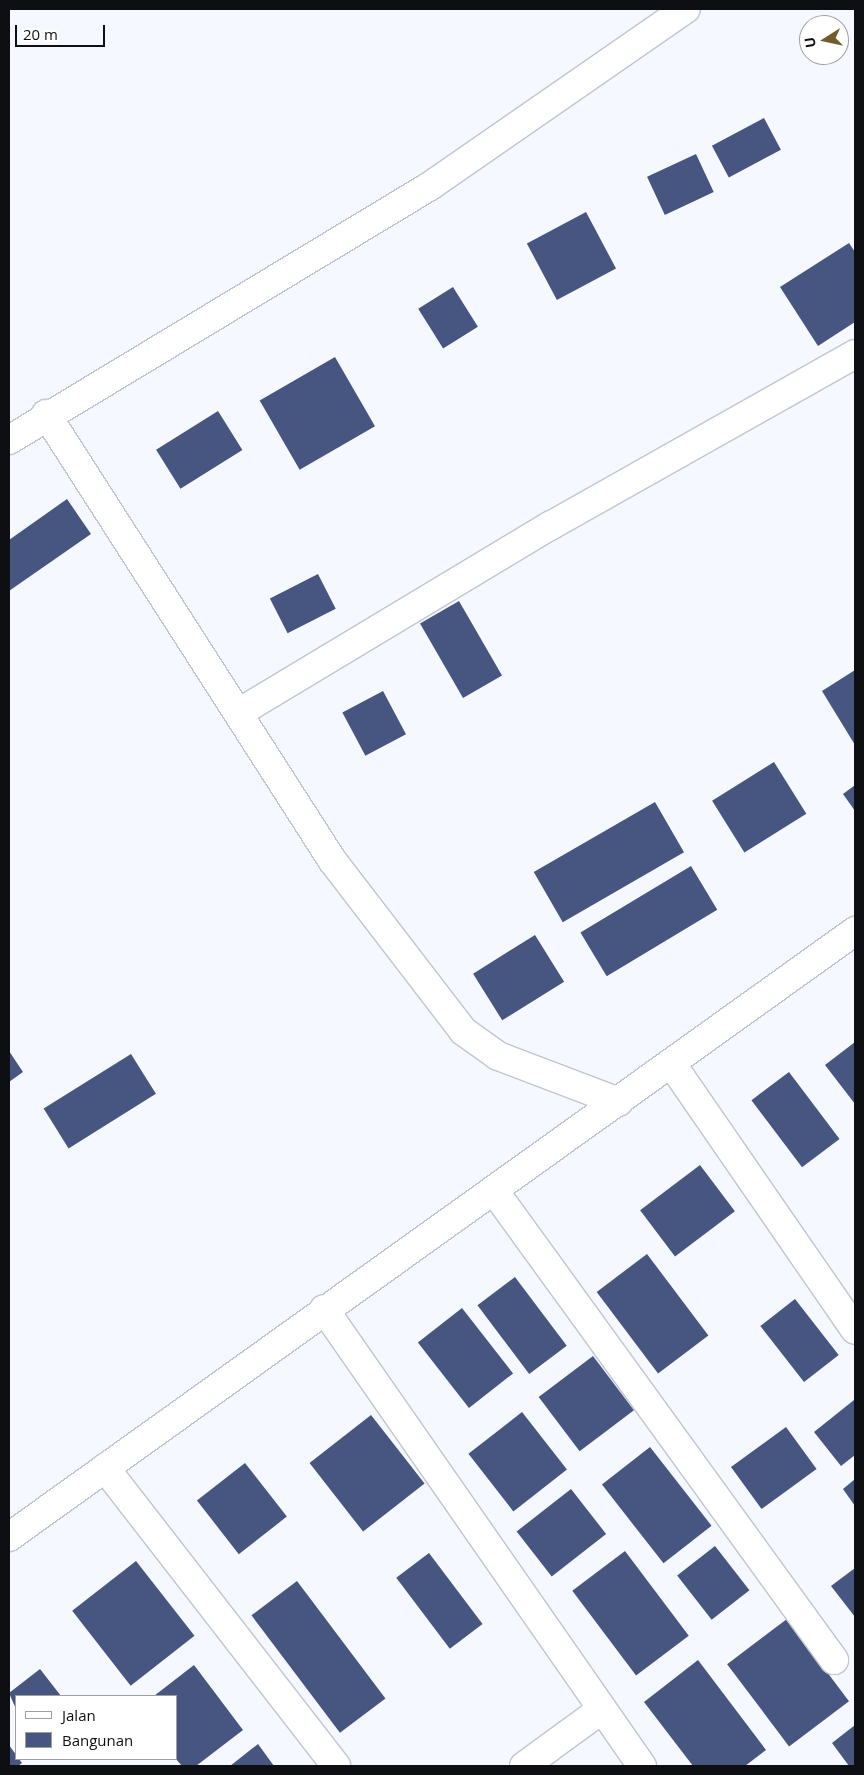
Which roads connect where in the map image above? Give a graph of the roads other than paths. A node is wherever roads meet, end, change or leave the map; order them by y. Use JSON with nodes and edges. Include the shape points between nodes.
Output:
{"nodes":[{"id":1,"x":686,"y":9,"type":"edge"},
{"id":2,"x":855,"y":354,"type":"edge"},
{"id":3,"x":46,"y":414,"type":"junction"},
{"id":4,"x":9,"y":440,"type":"edge"},
{"id":5,"x":240,"y":712,"type":"junction"},
{"id":6,"x":855,"y":931,"type":"edge"},
{"id":7,"x":671,"y":1064,"type":"junction"},
{"id":8,"x":619,"y":1102,"type":"junction"},
{"id":9,"x":494,"y":1192,"type":"junction"},
{"id":10,"x":324,"y":1309,"type":"junction"},
{"id":11,"x":855,"y":1330,"type":"edge"},
{"id":12,"x":104,"y":1468,"type":"junction"},
{"id":13,"x":9,"y":1537,"type":"edge"},
{"id":14,"x":834,"y":1660,"type":"dead end"},
{"id":15,"x":600,"y":1710,"type":"junction"},
{"id":16,"x":336,"y":1766,"type":"edge"},
{"id":17,"x":524,"y":1766,"type":"edge"},
{"id":18,"x":642,"y":1766,"type":"edge"}],
"edges":[{"from":1,"to":3,"type":"street","via":[[430,186]]},
{"from":2,"to":5,"type":"street","via":[[550,526]]},
{"from":3,"to":4,"type":"street"},
{"from":3,"to":5,"type":"street"},
{"from":5,"to":8,"type":"street","via":[[332,860],[463,1031],[498,1056]]},
{"from":6,"to":7,"type":"street"},
{"from":7,"to":8,"type":"street"},
{"from":7,"to":11,"type":"street"},
{"from":8,"to":9,"type":"street"},
{"from":9,"to":10,"type":"street"},
{"from":9,"to":14,"type":"street"},
{"from":10,"to":12,"type":"street"},
{"from":10,"to":15,"type":"street"},
{"from":12,"to":13,"type":"street"},
{"from":12,"to":16,"type":"street"},
{"from":15,"to":17,"type":"street"},
{"from":15,"to":18,"type":"street"}]}
